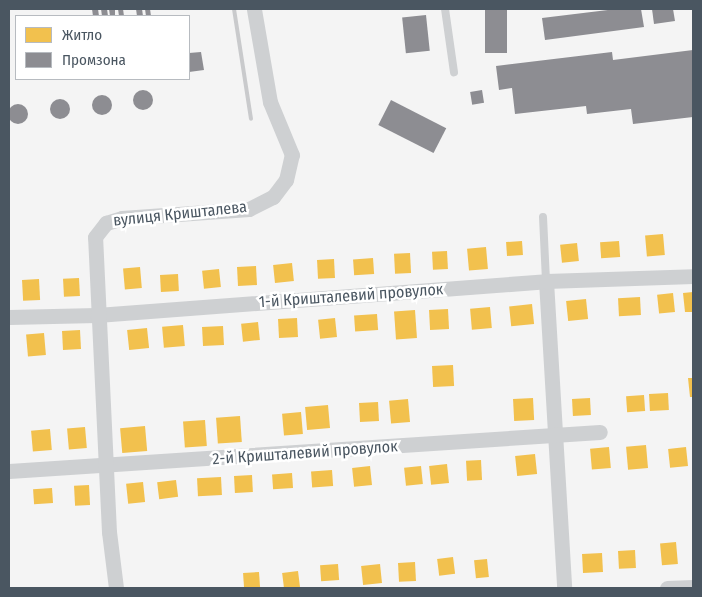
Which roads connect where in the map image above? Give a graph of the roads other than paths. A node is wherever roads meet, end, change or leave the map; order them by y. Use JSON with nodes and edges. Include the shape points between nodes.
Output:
{"nodes":[{"id":1,"x":254,"y":9,"type":"edge"},
{"id":2,"x":445,"y":9,"type":"edge"},
{"id":3,"x":454,"y":72,"type":"dead end"},
{"id":4,"x":543,"y":217,"type":"dead end"},
{"id":5,"x":693,"y":276,"type":"edge"},
{"id":6,"x":546,"y":281,"type":"junction"},
{"id":7,"x":97,"y":315,"type":"junction"},
{"id":8,"x":9,"y":317,"type":"edge"},
{"id":9,"x":600,"y":432,"type":"dead end"},
{"id":10,"x":555,"y":434,"type":"junction"},
{"id":11,"x":106,"y":468,"type":"junction"},
{"id":12,"x":9,"y":471,"type":"edge"},
{"id":13,"x":693,"y":587,"type":"edge"},
{"id":14,"x":116,"y":588,"type":"edge"},
{"id":15,"x":564,"y":588,"type":"edge"},
{"id":16,"x":667,"y":588,"type":"edge"}],
"edges":[{"from":1,"to":7,"type":"street","name":"вулиця Кришталева","via":[[270,102],[292,155],[286,180],[273,197],[249,209],[106,223],[93,251]]},
{"from":2,"to":3,"type":"lane"},
{"from":4,"to":6,"type":"lane"},
{"from":5,"to":6,"type":"street","name":"1-й Кришталевий провулок"},
{"from":6,"to":7,"type":"street","name":"1-й Кришталевий провулок"},
{"from":6,"to":10,"type":"street"},
{"from":7,"to":8,"type":"street","name":"1-й Кришталевий провулок"},
{"from":7,"to":11,"type":"street","name":"вулиця Кришталева"},
{"from":9,"to":10,"type":"street","name":"2-й Кришталевий провулок"},
{"from":10,"to":11,"type":"street","name":"2-й Кришталевий провулок"},
{"from":10,"to":15,"type":"street"},
{"from":11,"to":12,"type":"street","name":"2-й Кришталевий провулок"},
{"from":11,"to":14,"type":"street","name":"вулиця Кришталева"},
{"from":13,"to":16,"type":"street"}]}
